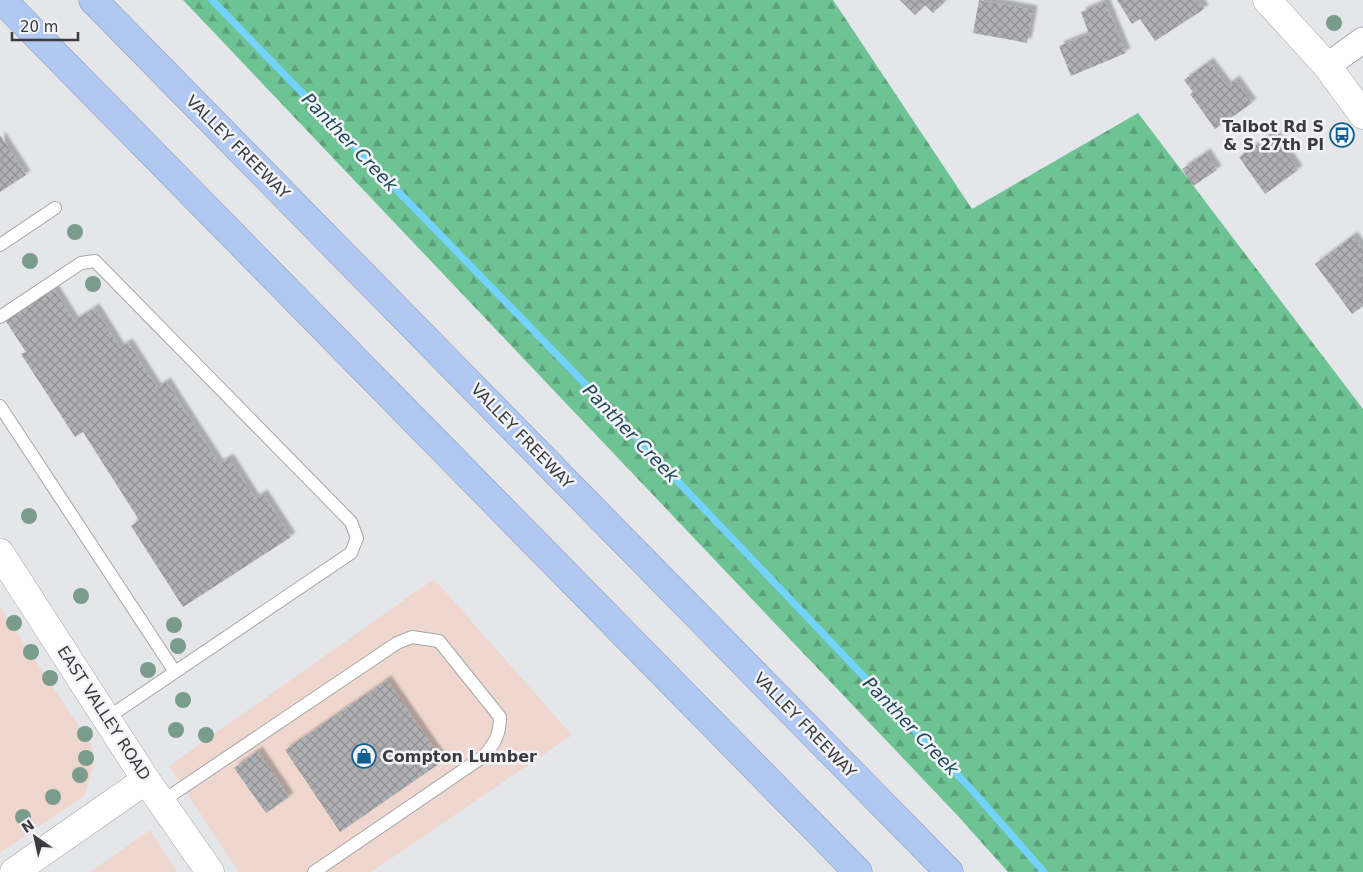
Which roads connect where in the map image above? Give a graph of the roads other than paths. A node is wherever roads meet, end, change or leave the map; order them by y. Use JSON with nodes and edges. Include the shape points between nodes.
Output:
{"nodes":[{"id":1,"x":2,"y":0,"type":"edge"},
{"id":2,"x":93,"y":0,"type":"edge"},
{"id":3,"x":1267,"y":0,"type":"edge"},
{"id":4,"x":1363,"y":40,"type":"edge"},
{"id":5,"x":1327,"y":66,"type":"junction"},
{"id":6,"x":1363,"y":115,"type":"edge"},
{"id":7,"x":56,"y":208,"type":"dead end"},
{"id":8,"x":0,"y":245,"type":"edge"},
{"id":9,"x":0,"y":317,"type":"edge"},
{"id":10,"x":0,"y":406,"type":"edge"},
{"id":11,"x":0,"y":553,"type":"edge"},
{"id":12,"x":176,"y":672,"type":"junction"},
{"id":13,"x":107,"y":718,"type":"junction"},
{"id":14,"x":154,"y":791,"type":"junction"},
{"id":15,"x":14,"y":872,"type":"edge"},
{"id":16,"x":210,"y":872,"type":"edge"},
{"id":17,"x":314,"y":872,"type":"edge"},
{"id":18,"x":858,"y":872,"type":"edge"},
{"id":19,"x":949,"y":872,"type":"edge"}],
"edges":[{"from":1,"to":18,"type":"highway"},
{"from":2,"to":19,"type":"highway","name":"VALLEY FREEWAY"},
{"from":3,"to":5,"type":"street"},
{"from":4,"to":5,"type":"street"},
{"from":5,"to":6,"type":"street"},
{"from":7,"to":8,"type":"lane"},
{"from":9,"to":12,"type":"lane","via":[[82,263],[95,261],[351,522],[357,538],[351,553]]},
{"from":10,"to":12,"type":"lane"},
{"from":11,"to":13,"type":"street","name":"EAST VALLEY ROAD"},
{"from":12,"to":13,"type":"lane"},
{"from":13,"to":14,"type":"street","name":"EAST VALLEY ROAD"},
{"from":14,"to":15,"type":"street"},
{"from":14,"to":16,"type":"street","name":"EAST VALLEY ROAD"},
{"from":14,"to":17,"type":"lane","via":[[397,643],[412,637],[439,641],[500,717],[500,731],[495,743],[484,756]]}]}
